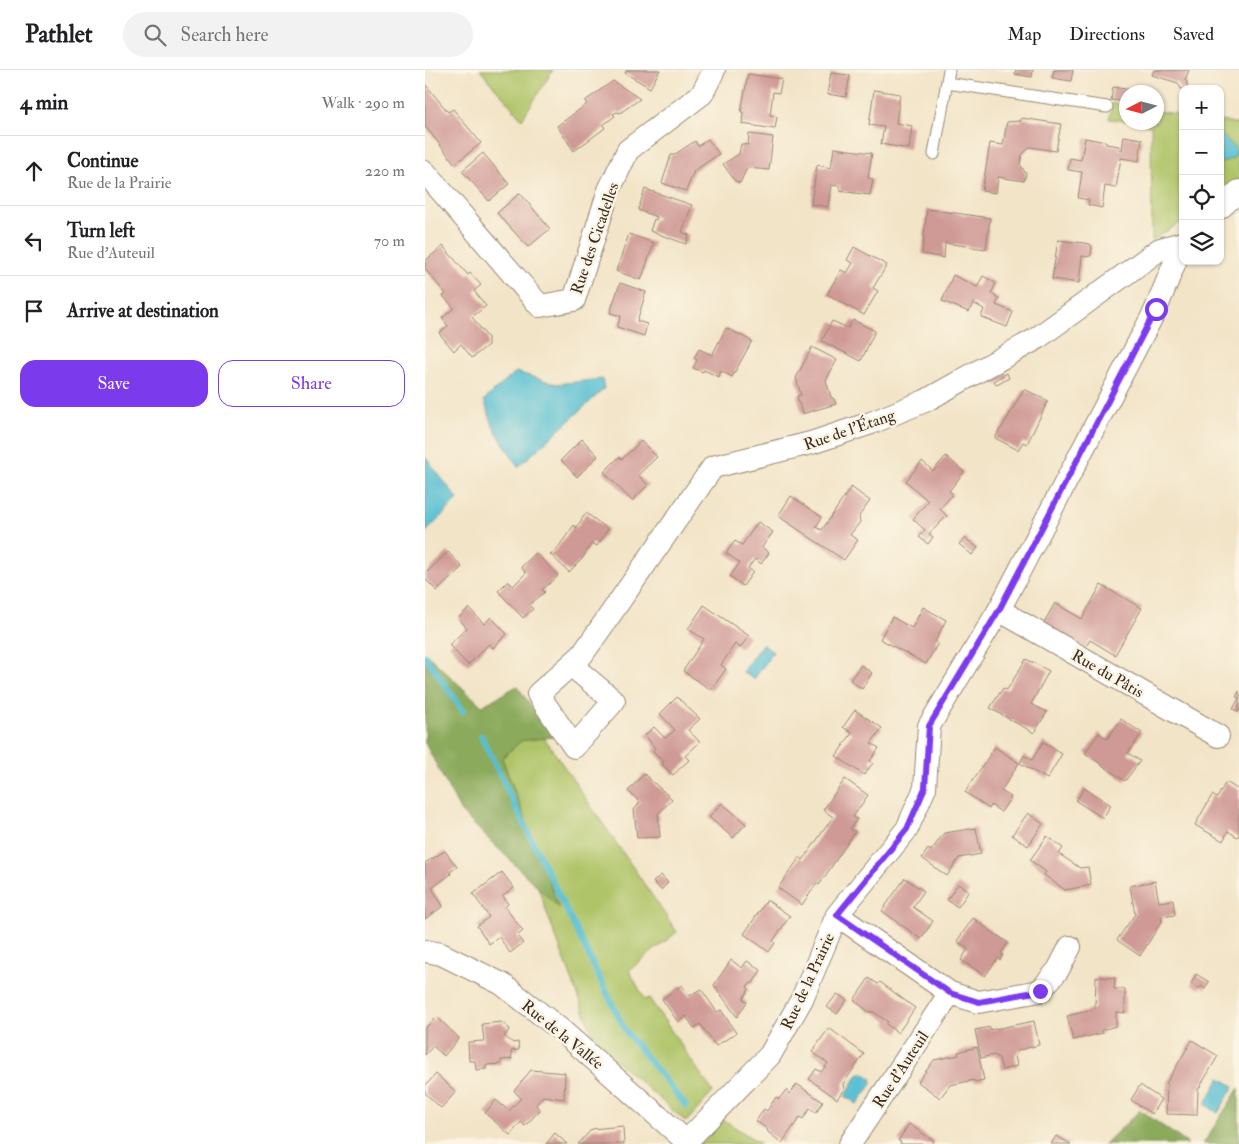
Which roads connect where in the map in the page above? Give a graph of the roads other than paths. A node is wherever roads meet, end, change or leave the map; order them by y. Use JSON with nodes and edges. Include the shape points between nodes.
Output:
{"nodes":[{"id":1,"x":714,"y":70,"type":"edge"},
{"id":2,"x":949,"y":70,"type":"edge"},
{"id":3,"x":947,"y":82,"type":"junction"},
{"id":4,"x":1107,"y":107,"type":"dead end"},
{"id":5,"x":934,"y":154,"type":"dead end"},
{"id":6,"x":425,"y":172,"type":"edge"},
{"id":7,"x":1239,"y":191,"type":"edge"},
{"id":8,"x":1224,"y":204,"type":"edge"},
{"id":9,"x":1179,"y":243,"type":"edge"},
{"id":10,"x":1179,"y":250,"type":"edge"},
{"id":11,"x":999,"y":610,"type":"junction"},
{"id":12,"x":571,"y":664,"type":"dead end"},
{"id":13,"x":1218,"y":736,"type":"dead end"},
{"id":14,"x":837,"y":915,"type":"junction"},
{"id":15,"x":1070,"y":947,"type":"dead end"},
{"id":16,"x":425,"y":951,"type":"edge"},
{"id":17,"x":950,"y":993,"type":"junction"},
{"id":18,"x":685,"y":1142,"type":"edge"},
{"id":19,"x":850,"y":1144,"type":"edge"}],
"edges":[{"from":1,"to":6,"type":"street","name":"Rue des Cicadelles","via":[[702,94],[628,150],[609,190],[574,300],[539,306]]},
{"from":2,"to":3,"type":"lane"},
{"from":3,"to":4,"type":"lane"},
{"from":3,"to":5,"type":"lane"},
{"from":7,"to":8,"type":"street"},
{"from":9,"to":12,"type":"street","name":"Rue de l'Étang","via":[[1160,248],[1037,339],[925,401],[811,443],[713,467],[582,655]]},
{"from":10,"to":11,"type":"street","name":"Rue de la Prairie","via":[[1156,309]]},
{"from":11,"to":13,"type":"street","name":"Rue du Pâtis"},
{"from":11,"to":14,"type":"street","name":"Rue de la Prairie","via":[[929,726],[925,788],[907,829]]},
{"from":14,"to":17,"type":"street"},
{"from":14,"to":18,"type":"street","name":"Rue de la Prairie","via":[[802,1000],[770,1055]]},
{"from":15,"to":17,"type":"street","via":[[1058,970],[1040,991],[979,1002]]},
{"from":16,"to":18,"type":"street","name":"Rue de la Vallée","via":[[441,954],[502,984],[561,1030]]},
{"from":17,"to":19,"type":"street","name":"Rue d'Auteuil"}]}
